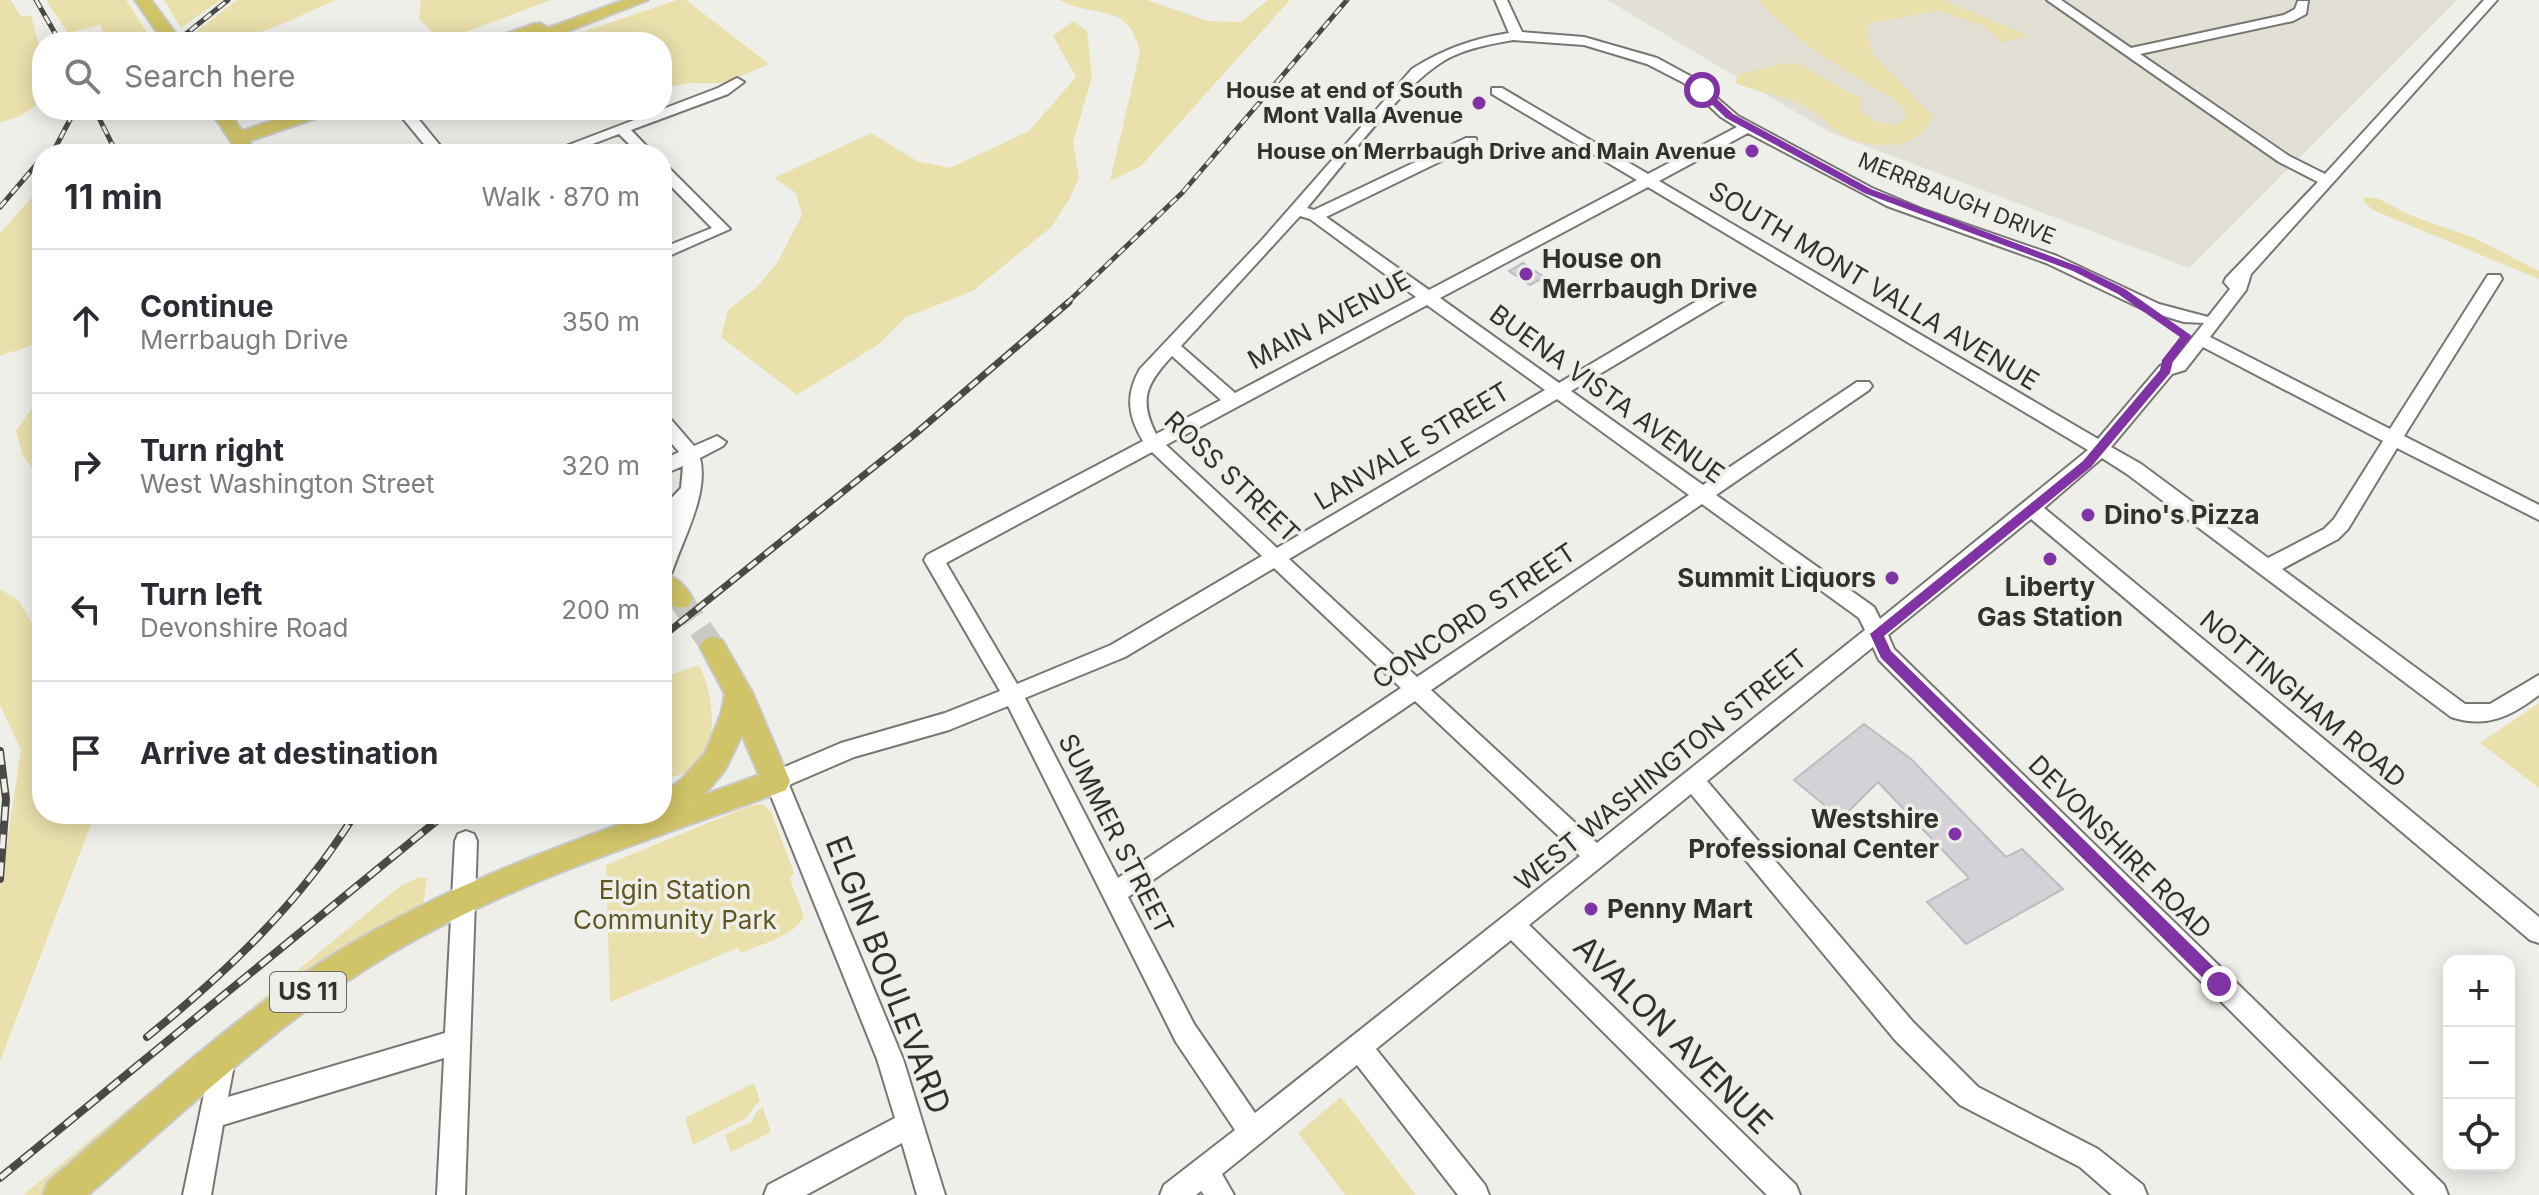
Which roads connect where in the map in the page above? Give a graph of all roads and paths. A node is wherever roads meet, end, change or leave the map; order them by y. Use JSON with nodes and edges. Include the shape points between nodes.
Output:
{"nodes":[{"id":1,"x":143,"y":0,"type":"edge"},
{"id":2,"x":615,"y":0,"type":"edge"},
{"id":3,"x":640,"y":0,"type":"edge"},
{"id":4,"x":1501,"y":0,"type":"edge"},
{"id":5,"x":2053,"y":0,"type":"edge"},
{"id":6,"x":2491,"y":0,"type":"edge"},
{"id":7,"x":2303,"y":4,"type":"dead end"},
{"id":8,"x":165,"y":32,"type":"edge"},
{"id":9,"x":527,"y":32,"type":"edge"},
{"id":10,"x":552,"y":32,"type":"edge"},
{"id":11,"x":1518,"y":37,"type":"junction"},
{"id":12,"x":2129,"y":52,"type":"junction"},
{"id":13,"x":737,"y":82,"type":"dead end"},
{"id":14,"x":1497,"y":91,"type":"dead end"},
{"id":15,"x":672,"y":110,"type":"edge"},
{"id":16,"x":226,"y":120,"type":"edge"},
{"id":17,"x":282,"y":120,"type":"edge"},
{"id":18,"x":296,"y":120,"type":"edge"},
{"id":19,"x":411,"y":120,"type":"edge"},
{"id":20,"x":643,"y":120,"type":"edge"},
{"id":21,"x":1749,"y":127,"type":"junction"},
{"id":22,"x":621,"y":128,"type":"junction"},
{"id":23,"x":1471,"y":141,"type":"dead end"},
{"id":24,"x":240,"y":142,"type":"edge"},
{"id":25,"x":432,"y":144,"type":"edge"},
{"id":26,"x":579,"y":144,"type":"edge"},
{"id":27,"x":637,"y":144,"type":"edge"},
{"id":28,"x":672,"y":179,"type":"edge"},
{"id":29,"x":1649,"y":180,"type":"junction"},
{"id":30,"x":2327,"y":181,"type":"junction"},
{"id":31,"x":1296,"y":209,"type":"junction"},
{"id":32,"x":1315,"y":216,"type":"junction"},
{"id":33,"x":672,"y":250,"type":"edge"},
{"id":34,"x":2243,"y":273,"type":"junction"},
{"id":35,"x":2494,"y":279,"type":"dead end"},
{"id":36,"x":2122,"y":291,"type":"junction"},
{"id":37,"x":1718,"y":296,"type":"dead end"},
{"id":38,"x":1429,"y":297,"type":"junction"},
{"id":39,"x":2201,"y":318,"type":"junction"},
{"id":40,"x":2194,"y":338,"type":"junction"},
{"id":41,"x":1171,"y":346,"type":"junction"},
{"id":42,"x":1863,"y":386,"type":"dead end"},
{"id":43,"x":1557,"y":390,"type":"junction"},
{"id":44,"x":1233,"y":401,"type":"junction"},
{"id":45,"x":672,"y":432,"type":"edge"},
{"id":46,"x":2392,"y":438,"type":"junction"},
{"id":47,"x":717,"y":442,"type":"dead end"},
{"id":48,"x":1153,"y":443,"type":"junction"},
{"id":49,"x":2102,"y":448,"type":"junction"},
{"id":50,"x":690,"y":454,"type":"junction"},
{"id":51,"x":672,"y":463,"type":"edge"},
{"id":52,"x":687,"y":493,"type":"junction"},
{"id":53,"x":1703,"y":495,"type":"junction"},
{"id":54,"x":2031,"y":508,"type":"junction"},
{"id":55,"x":672,"y":509,"type":"edge"},
{"id":56,"x":2539,"y":513,"type":"edge"},
{"id":57,"x":672,"y":546,"type":"edge"},
{"id":58,"x":1276,"y":557,"type":"junction"},
{"id":59,"x":934,"y":560,"type":"joint"},
{"id":60,"x":2268,"y":567,"type":"junction"},
{"id":61,"x":1876,"y":634,"type":"junction"},
{"id":62,"x":713,"y":647,"type":"tunnel mouth"},
{"id":63,"x":2539,"y":683,"type":"edge"},
{"id":64,"x":1416,"y":689,"type":"junction"},
{"id":65,"x":738,"y":692,"type":"junction"},
{"id":66,"x":1012,"y":693,"type":"junction"},
{"id":67,"x":1693,"y":780,"type":"junction"},
{"id":68,"x":776,"y":781,"type":"junction"},
{"id":69,"x":672,"y":803,"type":"edge"},
{"id":70,"x":672,"y":820,"type":"edge"},
{"id":71,"x":637,"y":824,"type":"edge"},
{"id":72,"x":660,"y":824,"type":"edge"},
{"id":73,"x":466,"y":841,"type":"dead end"},
{"id":74,"x":593,"y":849,"type":"junction"},
{"id":75,"x":1596,"y":857,"type":"junction"},
{"id":76,"x":1116,"y":892,"type":"junction"},
{"id":77,"x":462,"y":901,"type":"junction"},
{"id":78,"x":1512,"y":925,"type":"junction"},
{"id":79,"x":2539,"y":932,"type":"edge"},
{"id":80,"x":457,"y":1042,"type":"junction"},
{"id":81,"x":1359,"y":1047,"type":"junction"},
{"id":82,"x":222,"y":1060,"type":"junction"},
{"id":83,"x":212,"y":1115,"type":"junction"},
{"id":84,"x":911,"y":1124,"type":"junction"},
{"id":85,"x":1252,"y":1132,"type":"junction"},
{"id":86,"x":1204,"y":1171,"type":"junction"},
{"id":87,"x":61,"y":1195,"type":"edge"},
{"id":88,"x":197,"y":1195,"type":"edge"},
{"id":89,"x":451,"y":1195,"type":"edge"},
{"id":90,"x":778,"y":1195,"type":"edge"},
{"id":91,"x":931,"y":1195,"type":"edge"},
{"id":92,"x":1174,"y":1195,"type":"edge"},
{"id":93,"x":1220,"y":1195,"type":"edge"},
{"id":94,"x":1475,"y":1195,"type":"edge"},
{"id":95,"x":1786,"y":1195,"type":"edge"},
{"id":96,"x":2133,"y":1195,"type":"edge"},
{"id":97,"x":2434,"y":1195,"type":"edge"}],
"edges":[{"from":1,"to":8,"type":"main road"},
{"from":2,"to":9,"type":"main road"},
{"from":3,"to":10,"type":"main road"},
{"from":4,"to":11,"type":"street"},
{"from":5,"to":12,"type":"street"},
{"from":6,"to":30,"type":"street","name":"WEST WASHINGTON STREET"},
{"from":7,"to":12,"type":"street","via":[[2288,18]]},
{"from":11,"to":21,"type":"street","name":"MERRBAUGH DRIVE","via":[[1577,40],[1631,53],[1692,82]]},
{"from":11,"to":31,"type":"street","name":"ROSS STREET","via":[[1466,46],[1428,62]]},
{"from":12,"to":30,"type":"street","via":[[2284,159]]},
{"from":13,"to":15,"type":"street"},
{"from":14,"to":29,"type":"street","name":"SOUTH MONT VALLA AVENUE"},
{"from":16,"to":24,"type":"main road"},
{"from":17,"to":24,"type":"main road"},
{"from":18,"to":24,"type":"main road"},
{"from":19,"to":25,"type":"street"},
{"from":20,"to":22,"type":"street"},
{"from":21,"to":29,"type":"street","name":"MAIN AVENUE"},
{"from":21,"to":36,"type":"street","name":"MERRBAUGH DRIVE","via":[[1885,199]]},
{"from":22,"to":26,"type":"street"},
{"from":22,"to":27,"type":"street"},
{"from":23,"to":32,"type":"street"},
{"from":28,"to":33,"type":"street","via":[[722,229]]},
{"from":29,"to":38,"type":"street","name":"MAIN AVENUE"},
{"from":29,"to":49,"type":"street","name":"SOUTH MONT VALLA AVENUE"},
{"from":30,"to":34,"type":"street","name":"WEST WASHINGTON STREET"},
{"from":31,"to":32,"type":"street","name":"BUENA VISTA AVENUE"},
{"from":31,"to":41,"type":"street","name":"ROSS STREET"},
{"from":32,"to":38,"type":"street","name":"BUENA VISTA AVENUE"},
{"from":34,"to":39,"type":"street","name":"WEST WASHINGTON STREET"},
{"from":34,"to":40,"type":"street","name":"WEST WASHINGTON STREET","via":[[2238,290]]},
{"from":35,"to":46,"type":"street"},
{"from":36,"to":39,"type":"street","name":"MERRBAUGH DRIVE","via":[[2170,314]]},
{"from":36,"to":40,"type":"street","name":"MERRBAUGH DRIVE"},
{"from":37,"to":43,"type":"street","name":"LANVALE STREET"},
{"from":38,"to":43,"type":"street","name":"BUENA VISTA AVENUE"},
{"from":38,"to":44,"type":"street","name":"MAIN AVENUE"},
{"from":39,"to":40,"type":"street","name":"WEST WASHINGTON STREET"},
{"from":40,"to":46,"type":"street","name":"MERRBAUGH DRIVE"},
{"from":40,"to":49,"type":"street","name":"WEST WASHINGTON STREET","via":[[2179,366],[2166,370]]},
{"from":41,"to":44,"type":"street"},
{"from":41,"to":48,"type":"street","name":"ROSS STREET","via":[[1146,373],[1138,393],[1138,416]]},
{"from":42,"to":53,"type":"street","name":"CONCORD STREET"},
{"from":43,"to":53,"type":"street","name":"BUENA VISTA AVENUE"},
{"from":43,"to":58,"type":"street","name":"LANVALE STREET"},
{"from":44,"to":48,"type":"street","name":"MAIN AVENUE"},
{"from":45,"to":50,"type":"street"},
{"from":46,"to":56,"type":"street","name":"MERRBAUGH DRIVE"},
{"from":46,"to":60,"type":"street","via":[[2341,524]]},
{"from":47,"to":50,"type":"street"},
{"from":48,"to":58,"type":"street","name":"ROSS STREET"},
{"from":48,"to":59,"type":"street","name":"MAIN AVENUE"},
{"from":49,"to":54,"type":"street","name":"WEST WASHINGTON STREET"},
{"from":49,"to":60,"type":"street","name":"SOUTH MONT VALLA AVENUE"},
{"from":50,"to":51,"type":"street"},
{"from":50,"to":52,"type":"street","via":[[694,467]]},
{"from":52,"to":55,"type":"street"},
{"from":52,"to":57,"type":"street"},
{"from":53,"to":61,"type":"street","name":"BUENA VISTA AVENUE","via":[[1867,613]]},
{"from":53,"to":64,"type":"street","name":"CONCORD STREET"},
{"from":54,"to":61,"type":"street","name":"WEST WASHINGTON STREET"},
{"from":54,"to":79,"type":"street","name":"NOTTINGHAM ROAD"},
{"from":58,"to":64,"type":"street","name":"ROSS STREET"},
{"from":58,"to":66,"type":"street","name":"LANVALE STREET","via":[[1118,651]]},
{"from":59,"to":66,"type":"street","name":"SUMMER STREET"},
{"from":60,"to":63,"type":"street","name":"SOUTH MONT VALLA AVENUE","via":[[2449,705],[2471,716],[2498,713]]},
{"from":61,"to":67,"type":"street","name":"WEST WASHINGTON STREET"},
{"from":61,"to":97,"type":"street","name":"DEVONSHIRE ROAD","via":[[1886,654]]},
{"from":62,"to":65,"type":"main road"},
{"from":64,"to":75,"type":"street","name":"ROSS STREET"},
{"from":64,"to":76,"type":"street","name":"CONCORD STREET"},
{"from":65,"to":68,"type":"main road"},
{"from":65,"to":69,"type":"main road","via":[[735,724],[726,745],[697,784]]},
{"from":66,"to":68,"type":"street","name":"LANVALE STREET","via":[[918,732],[849,749]]},
{"from":66,"to":76,"type":"street","name":"SUMMER STREET"},
{"from":67,"to":75,"type":"street","name":"WEST WASHINGTON STREET"},
{"from":67,"to":96,"type":"street","via":[[1904,1031],[1969,1096],[2089,1158]]},
{"from":68,"to":70,"type":"main road","number":"US 11"},
{"from":68,"to":84,"type":"street","name":"ELGIN BOULEVARD","via":[[890,1059]]},
{"from":71,"to":74,"type":"main road","number":"US 11"},
{"from":72,"to":74,"type":"main road","number":"US 11"},
{"from":73,"to":77,"type":"street"},
{"from":74,"to":77,"type":"main road","number":"US 11"},
{"from":75,"to":78,"type":"street","name":"WEST WASHINGTON STREET"},
{"from":76,"to":85,"type":"street","name":"SUMMER STREET","via":[[1185,1033]]},
{"from":77,"to":80,"type":"street"},
{"from":77,"to":82,"type":"main road","number":"US 11","via":[[334,972]]},
{"from":78,"to":81,"type":"street","name":"WEST WASHINGTON STREET"},
{"from":78,"to":95,"type":"street","name":"AVALON AVENUE"},
{"from":80,"to":83,"type":"street"},
{"from":80,"to":89,"type":"street"},
{"from":81,"to":85,"type":"street","name":"WEST WASHINGTON STREET"},
{"from":81,"to":94,"type":"street"},
{"from":82,"to":83,"type":"street"},
{"from":82,"to":87,"type":"main road","number":"US 11"},
{"from":83,"to":88,"type":"street"},
{"from":84,"to":90,"type":"street"},
{"from":84,"to":91,"type":"street","name":"ELGIN BOULEVARD"},
{"from":85,"to":86,"type":"street","name":"WEST WASHINGTON STREET"},
{"from":86,"to":92,"type":"street","name":"WEST WASHINGTON STREET"},
{"from":86,"to":93,"type":"street"}]}
